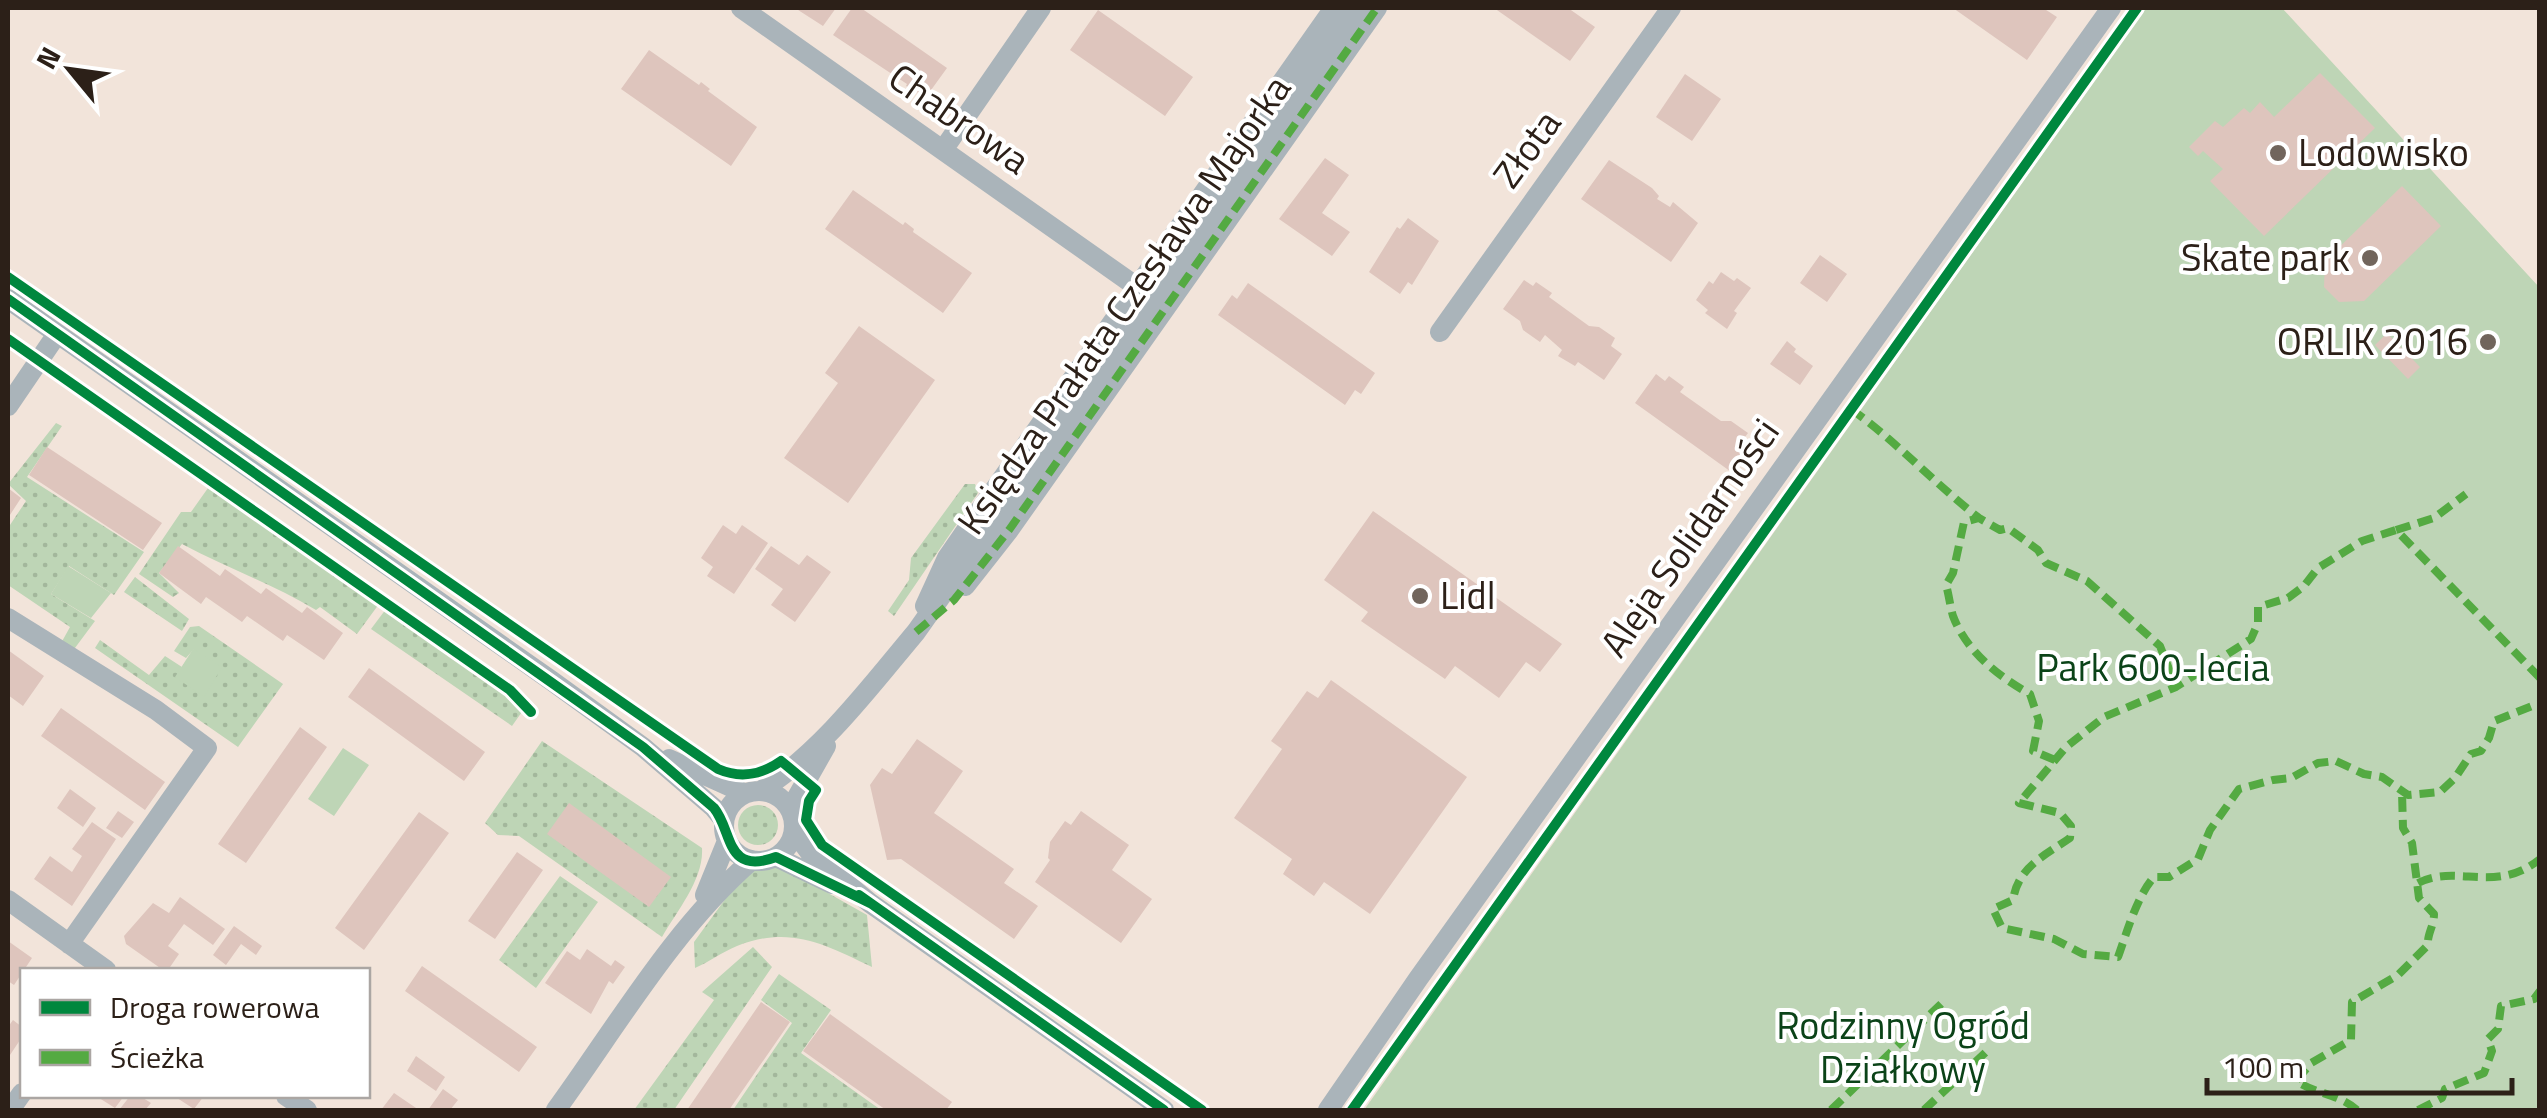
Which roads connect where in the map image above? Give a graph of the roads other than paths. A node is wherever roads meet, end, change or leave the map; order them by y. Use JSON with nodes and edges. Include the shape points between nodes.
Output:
{"nodes":[{"id":1,"x":741,"y":8,"type":"edge"},
{"id":2,"x":1041,"y":8,"type":"edge"},
{"id":3,"x":1318,"y":8,"type":"edge"},
{"id":4,"x":1334,"y":8,"type":"edge"},
{"id":5,"x":1356,"y":8,"type":"edge"},
{"id":6,"x":1377,"y":8,"type":"edge"},
{"id":7,"x":1671,"y":8,"type":"edge"},
{"id":8,"x":2112,"y":8,"type":"edge"},
{"id":9,"x":1268,"y":100,"type":"junction"},
{"id":10,"x":943,"y":150,"type":"junction"},
{"id":11,"x":1137,"y":287,"type":"junction"},
{"id":12,"x":8,"y":299,"type":"edge"},
{"id":13,"x":1440,"y":332,"type":"dead end"},
{"id":14,"x":57,"y":334,"type":"junction"},
{"id":15,"x":8,"y":406,"type":"edge"},
{"id":16,"x":8,"y":618,"type":"edge"},
{"id":17,"x":916,"y":632,"type":"junction"},
{"id":18,"x":841,"y":721,"type":"junction"},
{"id":19,"x":643,"y":747,"type":"junction"},
{"id":20,"x":753,"y":792,"type":"junction"},
{"id":21,"x":794,"y":824,"type":"junction"},
{"id":22,"x":725,"y":830,"type":"junction"},
{"id":23,"x":776,"y":857,"type":"junction"},
{"id":24,"x":752,"y":860,"type":"junction"},
{"id":25,"x":8,"y":900,"type":"edge"},
{"id":26,"x":870,"y":903,"type":"junction"},
{"id":27,"x":685,"y":932,"type":"junction"},
{"id":28,"x":68,"y":944,"type":"junction"},
{"id":29,"x":103,"y":968,"type":"edge"},
{"id":30,"x":556,"y":1110,"type":"edge"},
{"id":31,"x":1164,"y":1110,"type":"edge"},
{"id":32,"x":1328,"y":1110,"type":"edge"}],
"edges":[{"from":1,"to":10,"type":"street","name":"Chabrowa"},
{"from":2,"to":10,"type":"street"},
{"from":3,"to":9,"type":"street","name":"Księdza Prałata Czesława Majorka"},
{"from":4,"to":9,"type":"street","name":"Księdza Prałata Czesława Majorka"},
{"from":5,"to":17,"type":"street","name":"Księdza Prałata Czesława Majorka"},
{"from":6,"to":17,"type":"street","name":"Księdza Prałata Czesława Majorka","via":[[1009,530],[954,600]]},
{"from":7,"to":13,"type":"street","name":"Złota"},
{"from":8,"to":32,"type":"street","name":"Aleja Solidarności"},
{"from":9,"to":11,"type":"street","name":"Księdza Prałata Czesława Majorka"},
{"from":10,"to":11,"type":"street","name":"Chabrowa"},
{"from":11,"to":17,"type":"street","name":"Księdza Prałata Czesława Majorka","via":[[948,558]]},
{"from":12,"to":14,"type":"street"},
{"from":14,"to":15,"type":"street"},
{"from":14,"to":19,"type":"street"},
{"from":16,"to":28,"type":"street","via":[[207,748]]},
{"from":17,"to":18,"type":"street","name":"Księdza Prałata Czesława Majorka"},
{"from":18,"to":20,"type":"street","name":"Księdza Prałata Czesława Majorka","via":[[791,771]]},
{"from":18,"to":21,"type":"street","name":"Księdza Prałata Czesława Majorka","via":[[796,799]]},
{"from":19,"to":20,"type":"street"},
{"from":19,"to":22,"type":"street","via":[[714,808]]},
{"from":20,"to":21,"type":"street","via":[[778,796]]},
{"from":20,"to":22,"type":"street","via":[[731,804]]},
{"from":21,"to":23,"type":"street","via":[[788,846]]},
{"from":21,"to":26,"type":"street","via":[[810,854]]},
{"from":22,"to":24,"type":"street","via":[[733,850]]},
{"from":22,"to":27,"type":"street","via":[[716,874]]},
{"from":23,"to":24,"type":"street"},
{"from":23,"to":26,"type":"street"},
{"from":24,"to":27,"type":"street"},
{"from":25,"to":28,"type":"street"},
{"from":26,"to":31,"type":"street"},
{"from":27,"to":30,"type":"street"},
{"from":28,"to":29,"type":"street"}]}
